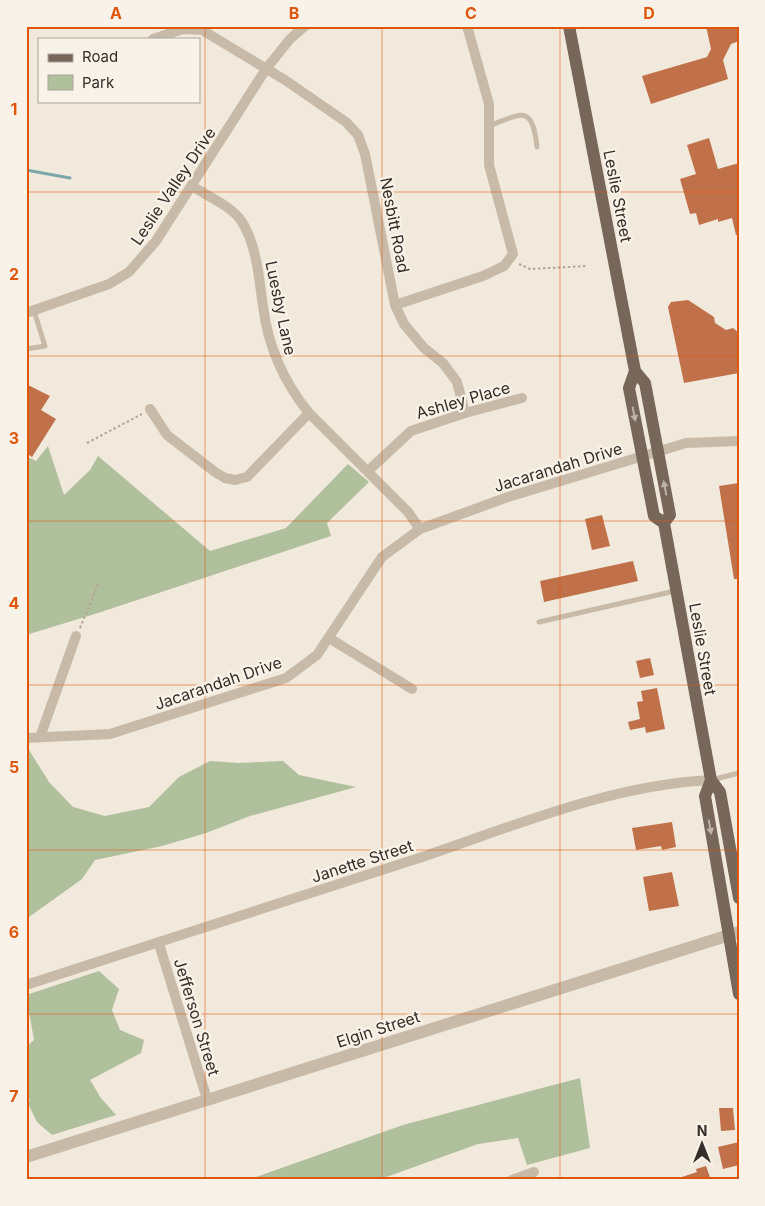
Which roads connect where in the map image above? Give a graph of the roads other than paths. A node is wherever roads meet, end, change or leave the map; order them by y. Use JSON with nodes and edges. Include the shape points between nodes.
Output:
{"nodes":[{"id":1,"x":305,"y":26,"type":"edge"},
{"id":2,"x":467,"y":26,"type":"edge"},
{"id":3,"x":568,"y":26,"type":"edge"},
{"id":4,"x":155,"y":38,"type":"edge"},
{"id":5,"x":266,"y":69,"type":"junction"},
{"id":6,"x":488,"y":126,"type":"junction"},
{"id":7,"x":537,"y":147,"type":"dead end"},
{"id":8,"x":192,"y":186,"type":"junction"},
{"id":9,"x":396,"y":305,"type":"junction"},
{"id":10,"x":30,"y":312,"type":"edge"},
{"id":11,"x":26,"y":349,"type":"edge"},
{"id":12,"x":635,"y":371,"type":"junction"},
{"id":13,"x":522,"y":398,"type":"dead end"},
{"id":14,"x":150,"y":410,"type":"road end"},
{"id":15,"x":309,"y":413,"type":"junction"},
{"id":16,"x":465,"y":413,"type":"junction"},
{"id":17,"x":739,"y":441,"type":"edge"},
{"id":18,"x":658,"y":452,"type":"junction"},
{"id":19,"x":642,"y":457,"type":"junction"},
{"id":20,"x":368,"y":471,"type":"junction"},
{"id":21,"x":664,"y":523,"type":"junction"},
{"id":22,"x":420,"y":529,"type":"junction"},
{"id":23,"x":676,"y":591,"type":"junction"},
{"id":24,"x":539,"y":622,"type":"dead end"},
{"id":25,"x":76,"y":636,"type":"road end"},
{"id":26,"x":329,"y":638,"type":"junction"},
{"id":27,"x":412,"y":689,"type":"dead end"},
{"id":28,"x":40,"y":737,"type":"junction"},
{"id":29,"x":26,"y":738,"type":"edge"},
{"id":30,"x":739,"y":773,"type":"edge"},
{"id":31,"x":711,"y":780,"type":"junction"},
{"id":32,"x":739,"y":898,"type":"edge"},
{"id":33,"x":733,"y":933,"type":"edge"},
{"id":34,"x":159,"y":944,"type":"junction"},
{"id":35,"x":26,"y":985,"type":"edge"},
{"id":36,"x":739,"y":994,"type":"edge"},
{"id":37,"x":207,"y":1099,"type":"junction"},
{"id":38,"x":26,"y":1157,"type":"edge"},
{"id":39,"x":534,"y":1172,"type":"dead end"},
{"id":40,"x":512,"y":1180,"type":"edge"}],
"edges":[{"from":1,"to":5,"type":"street","name":"Leslie Valley Drive"},
{"from":2,"to":6,"type":"street","via":[[489,104]]},
{"from":3,"to":12,"type":"main road","name":"Leslie Street"},
{"from":4,"to":5,"type":"street","name":"Nesbitt Road","via":[[184,29],[202,30]]},
{"from":5,"to":8,"type":"street","name":"Leslie Valley Drive"},
{"from":5,"to":9,"type":"street","name":"Nesbitt Road","via":[[326,107],[358,135],[365,154]]},
{"from":6,"to":7,"type":"lane","via":[[520,114],[530,118]]},
{"from":6,"to":9,"type":"street","via":[[489,165],[513,254],[504,266],[484,276]]},
{"from":8,"to":10,"type":"street","name":"Leslie Valley Drive","via":[[156,241],[129,272],[109,284]]},
{"from":8,"to":15,"type":"street","name":"Luesby Lane","via":[[241,221],[252,247],[272,350],[283,377]]},
{"from":9,"to":16,"type":"street","name":"Nesbitt Road","via":[[404,324],[457,382]]},
{"from":10,"to":11,"type":"lane","via":[[45,346]]},
{"from":12,"to":18,"type":"main road","name":"Leslie Street","via":[[645,383]]},
{"from":12,"to":19,"type":"main road","name":"Leslie Street","one_way":true,"via":[[629,388]]},
{"from":13,"to":16,"type":"street","name":"Ashley Place"},
{"from":14,"to":15,"type":"street","via":[[174,441],[214,472],[235,480],[246,477]]},
{"from":15,"to":20,"type":"street","name":"Luesby Lane"},
{"from":16,"to":20,"type":"street","name":"Ashley Place","via":[[411,431]]},
{"from":17,"to":18,"type":"street","name":"Jacarandah Drive","via":[[686,443]]},
{"from":18,"to":19,"type":"street","name":"Jacarandah Drive"},
{"from":21,"to":18,"type":"main road","name":"Leslie Street","one_way":true,"via":[[670,514]]},
{"from":19,"to":21,"type":"main road","name":"Leslie Street","via":[[654,516]]},
{"from":19,"to":22,"type":"street","name":"Jacarandah Drive","via":[[508,497]]},
{"from":20,"to":22,"type":"street","name":"Luesby Lane"},
{"from":21,"to":23,"type":"main road","name":"Leslie Street"},
{"from":22,"to":26,"type":"street","name":"Jacarandah Drive","via":[[382,557]]},
{"from":23,"to":24,"type":"lane"},
{"from":23,"to":31,"type":"main road","name":"Leslie Street"},
{"from":25,"to":28,"type":"street"},
{"from":26,"to":27,"type":"street"},
{"from":26,"to":28,"type":"street","name":"Jacarandah Drive","via":[[318,655],[286,678],[110,734]]},
{"from":28,"to":29,"type":"street","name":"Jacarandah Drive"},
{"from":30,"to":31,"type":"lane"},
{"from":31,"to":32,"type":"main road","name":"Leslie Street","via":[[720,792]]},
{"from":31,"to":33,"type":"main road","name":"Leslie Street","one_way":true,"via":[[705,796]]},
{"from":31,"to":34,"type":"street","name":"Janette Street","via":[[600,798]]},
{"from":33,"to":36,"type":"main road","name":"Leslie Street"},
{"from":33,"to":37,"type":"street","name":"Elgin Street"},
{"from":34,"to":35,"type":"street","name":"Janette Street"},
{"from":34,"to":37,"type":"street","name":"Jefferson Street"},
{"from":37,"to":38,"type":"street","name":"Elgin Street"},
{"from":39,"to":40,"type":"street"}]}
